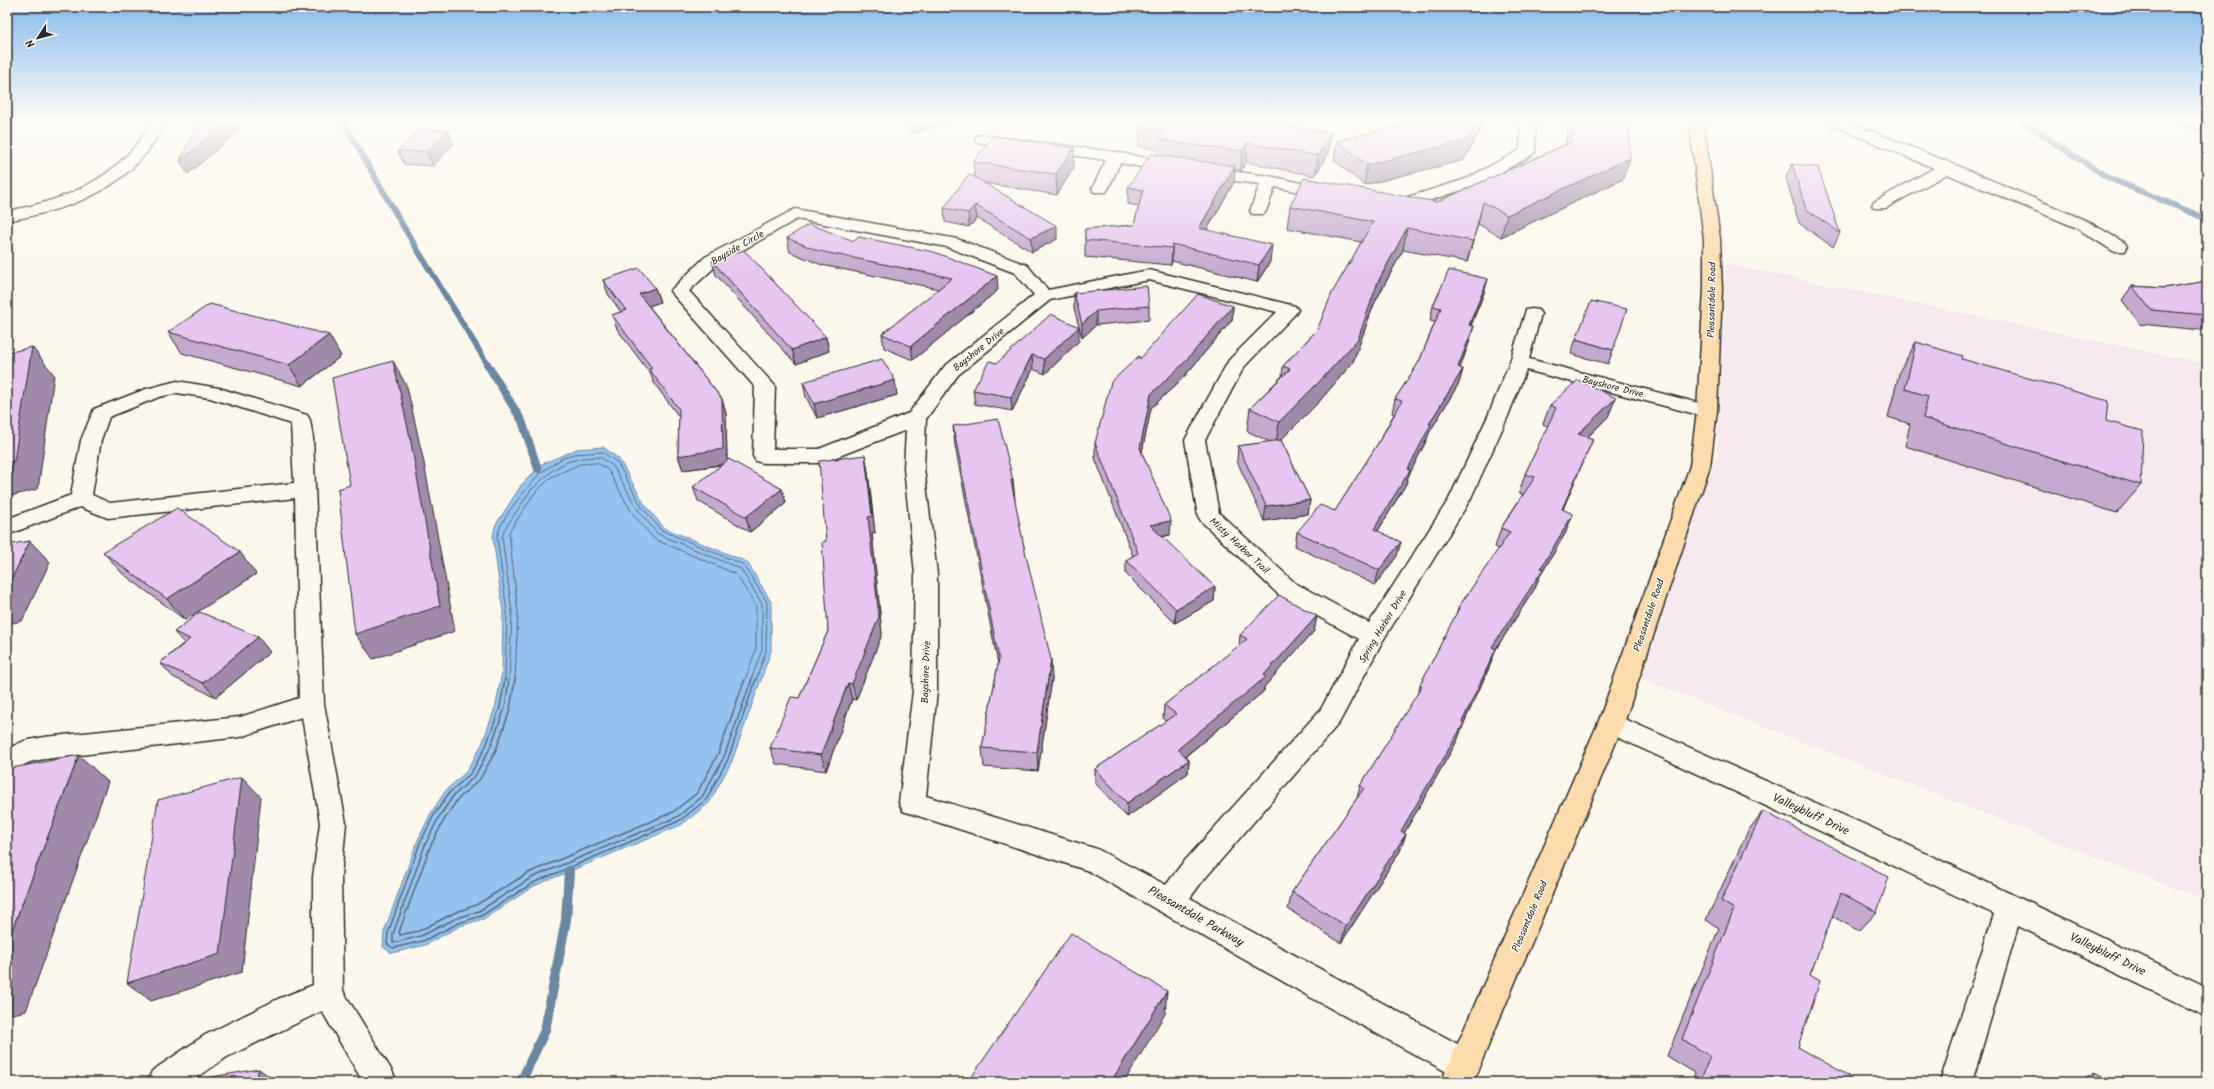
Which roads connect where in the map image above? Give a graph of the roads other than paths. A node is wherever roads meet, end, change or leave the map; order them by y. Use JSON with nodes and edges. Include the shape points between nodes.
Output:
{"nodes":[{"id":1,"x":119,"y":172,"type":"edge"},
{"id":2,"x":1108,"y":172,"type":"edge"},
{"id":3,"x":1196,"y":172,"type":"edge"},
{"id":4,"x":1491,"y":172,"type":"edge"},
{"id":5,"x":1703,"y":172,"type":"edge"},
{"id":6,"x":1940,"y":172,"type":"edge"},
{"id":7,"x":1959,"y":172,"type":"edge"},
{"id":8,"x":1269,"y":181,"type":"junction"},
{"id":9,"x":1100,"y":189,"type":"dead end"},
{"id":10,"x":1344,"y":196,"type":"edge"},
{"id":11,"x":1374,"y":202,"type":"edge"},
{"id":12,"x":1880,"y":206,"type":"dead end"},
{"id":13,"x":1258,"y":211,"type":"dead end"},
{"id":14,"x":7,"y":216,"type":"edge"},
{"id":15,"x":2119,"y":247,"type":"dead end"},
{"id":16,"x":1044,"y":296,"type":"junction"},
{"id":17,"x":1289,"y":310,"type":"joint"},
{"id":18,"x":1532,"y":314,"type":"dead end"},
{"id":19,"x":1519,"y":362,"type":"junction"},
{"id":20,"x":1708,"y":411,"type":"junction"},
{"id":21,"x":916,"y":418,"type":"junction"},
{"id":22,"x":305,"y":489,"type":"junction"},
{"id":23,"x":81,"y":499,"type":"junction"},
{"id":24,"x":7,"y":527,"type":"edge"},
{"id":25,"x":1373,"y":636,"type":"junction"},
{"id":26,"x":312,"y":704,"type":"junction"},
{"id":27,"x":1611,"y":723,"type":"junction"},
{"id":28,"x":7,"y":762,"type":"edge"},
{"id":29,"x":912,"y":803,"type":"joint"},
{"id":30,"x":1171,"y":902,"type":"junction"},
{"id":31,"x":2010,"y":907,"type":"junction"},
{"id":32,"x":328,"y":994,"type":"junction"},
{"id":33,"x":2207,"y":1002,"type":"edge"},
{"id":34,"x":1461,"y":1074,"type":"edge"},
{"id":35,"x":163,"y":1082,"type":"edge"},
{"id":36,"x":381,"y":1082,"type":"edge"},
{"id":37,"x":1956,"y":1082,"type":"edge"}],
"edges":[{"from":1,"to":14,"type":"street","via":[[67,200],[45,208]]},
{"from":2,"to":9,"type":"street"},
{"from":3,"to":8,"type":"street"},
{"from":4,"to":11,"type":"street","via":[[1472,182],[1396,206]]},
{"from":5,"to":20,"type":"main road","name":"Pleasantdale Road","via":[[1712,239],[1713,289]]},
{"from":6,"to":12,"type":"street"},
{"from":7,"to":15,"type":"street","via":[[2081,224]]},
{"from":8,"to":10,"type":"street"},
{"from":8,"to":13,"type":"street"},
{"from":16,"to":17,"type":"street","name":"Bayshore Drive","via":[[1149,275]]},
{"from":16,"to":21,"type":"street","name":"Bayshore Drive","via":[[951,371]]},
{"from":16,"to":21,"type":"street","name":"Bayside Circle","via":[[1021,269],[951,243],[795,214],[711,261],[679,291],[765,386],[763,456],[821,456]]},
{"from":17,"to":25,"type":"street","name":"Misty Harbor Trail","via":[[1236,364],[1194,440],[1209,516],[1287,589]]},
{"from":18,"to":19,"type":"street","name":"Spring Harbor Drive"},
{"from":19,"to":20,"type":"street","name":"Bayshore Drive"},
{"from":19,"to":25,"type":"street","name":"Spring Harbor Drive","via":[[1498,416],[1459,500]]},
{"from":20,"to":27,"type":"main road","name":"Pleasantdale Road","via":[[1700,466]]},
{"from":21,"to":29,"type":"street","name":"Bayshore Drive","via":[[914,468],[926,574],[926,684]]},
{"from":22,"to":23,"type":"street","via":[[108,511]]},
{"from":22,"to":23,"type":"street","via":[[300,420],[212,392],[177,387],[153,393],[101,413],[91,440]]},
{"from":22,"to":26,"type":"street"},
{"from":23,"to":24,"type":"street"},
{"from":25,"to":30,"type":"street","name":"Spring Harbor Drive","via":[[1330,716],[1191,874]]},
{"from":26,"to":28,"type":"street","via":[[240,728],[44,748],[24,752]]},
{"from":26,"to":32,"type":"street","via":[[333,823],[327,877]]},
{"from":27,"to":31,"type":"street","name":"Valleybluff Drive"},
{"from":27,"to":34,"type":"main road","name":"Pleasantdale Road"},
{"from":29,"to":30,"type":"street","name":"Pleasantdale Parkway","via":[[1097,861]]},
{"from":30,"to":34,"type":"street","name":"Pleasantdale Parkway","via":[[1321,988]]},
{"from":31,"to":33,"type":"street","name":"Valleybluff Drive"},
{"from":31,"to":37,"type":"street"},
{"from":32,"to":35,"type":"street","via":[[288,1010],[216,1046]]},
{"from":32,"to":36,"type":"street"}]}
